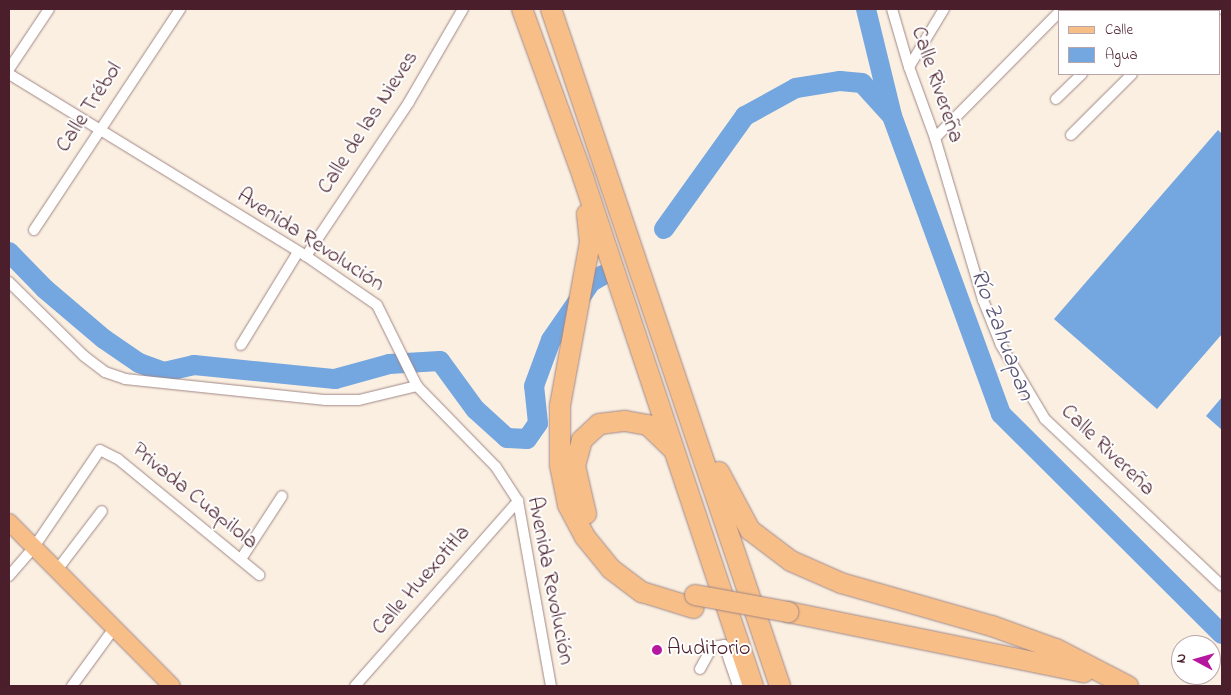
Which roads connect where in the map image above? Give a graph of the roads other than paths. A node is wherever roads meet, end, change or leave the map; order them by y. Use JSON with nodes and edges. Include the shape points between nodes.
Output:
{"nodes":[{"id":1,"x":49,"y":9,"type":"edge"},
{"id":2,"x":180,"y":9,"type":"edge"},
{"id":3,"x":463,"y":9,"type":"edge"},
{"id":4,"x":522,"y":9,"type":"edge"},
{"id":5,"x":551,"y":9,"type":"edge"},
{"id":6,"x":892,"y":9,"type":"edge"},
{"id":7,"x":944,"y":9,"type":"edge"},
{"id":8,"x":1058,"y":13,"type":"edge"},
{"id":9,"x":908,"y":67,"type":"junction"},
{"id":10,"x":9,"y":69,"type":"edge"},
{"id":11,"x":9,"y":74,"type":"edge"},
{"id":12,"x":1081,"y":75,"type":"edge"},
{"id":13,"x":1131,"y":75,"type":"edge"},
{"id":14,"x":1056,"y":98,"type":"dead end"},
{"id":15,"x":98,"y":128,"type":"junction"},
{"id":16,"x":1071,"y":135,"type":"dead end"},
{"id":17,"x":935,"y":138,"type":"junction"},
{"id":18,"x":583,"y":177,"type":"junction"},
{"id":19,"x":34,"y":230,"type":"dead end"},
{"id":20,"x":302,"y":254,"type":"junction"},
{"id":21,"x":9,"y":282,"type":"edge"},
{"id":22,"x":241,"y":345,"type":"dead end"},
{"id":23,"x":415,"y":382,"type":"junction"},
{"id":24,"x":672,"y":448,"type":"junction"},
{"id":25,"x":700,"y":450,"type":"junction"},
{"id":26,"x":282,"y":496,"type":"dead end"},
{"id":27,"x":518,"y":501,"type":"junction"},
{"id":28,"x":102,"y":511,"type":"dead end"},
{"id":29,"x":9,"y":522,"type":"edge"},
{"id":30,"x":34,"y":546,"type":"junction"},
{"id":31,"x":241,"y":559,"type":"junction"},
{"id":32,"x":57,"y":570,"type":"junction"},
{"id":33,"x":259,"y":575,"type":"dead end"},
{"id":34,"x":9,"y":576,"type":"edge"},
{"id":35,"x":1222,"y":586,"type":"edge"},
{"id":36,"x":695,"y":602,"type":"junction"},
{"id":37,"x":787,"y":618,"type":"junction"},
{"id":38,"x":115,"y":627,"type":"junction"},
{"id":39,"x":700,"y":669,"type":"dead end"},
{"id":40,"x":72,"y":686,"type":"edge"},
{"id":41,"x":172,"y":686,"type":"edge"},
{"id":42,"x":355,"y":686,"type":"edge"},
{"id":43,"x":551,"y":686,"type":"edge"},
{"id":44,"x":738,"y":686,"type":"edge"},
{"id":45,"x":753,"y":686,"type":"edge"},
{"id":46,"x":780,"y":686,"type":"edge"},
{"id":47,"x":1089,"y":686,"type":"edge"},
{"id":48,"x":1124,"y":686,"type":"edge"},
{"id":49,"x":1128,"y":686,"type":"edge"}],
"edges":[{"from":1,"to":10,"type":"street"},
{"from":2,"to":15,"type":"street","name":"Calle Trébol"},
{"from":3,"to":20,"type":"street","name":"Calle de las Nieves","via":[[409,102]]},
{"from":4,"to":18,"type":"highway"},
{"from":5,"to":25,"type":"highway"},
{"from":6,"to":9,"type":"street","name":"Calle Rivereña"},
{"from":7,"to":9,"type":"street"},
{"from":8,"to":17,"type":"street"},
{"from":9,"to":17,"type":"street","name":"Calle Rivereña"},
{"from":11,"to":15,"type":"street","name":"Avenida Revolución"},
{"from":12,"to":14,"type":"street"},
{"from":13,"to":16,"type":"street"},
{"from":15,"to":19,"type":"street","name":"Calle Trébol"},
{"from":15,"to":20,"type":"street","name":"Avenida Revolución"},
{"from":17,"to":35,"type":"street","name":"Calle Rivereña","via":[[983,300],[1001,345],[1045,419]]},
{"from":18,"to":24,"type":"highway"},
{"from":18,"to":36,"type":"highway","via":[[590,242],[560,406],[560,465],[568,505],[585,537],[610,569],[642,592]]},
{"from":20,"to":22,"type":"street","name":"Calle de las Nieves"},
{"from":20,"to":23,"type":"street","name":"Avenida Revolución","via":[[377,305]]},
{"from":21,"to":23,"type":"street","via":[[105,372],[124,380],[326,400],[359,400]]},
{"from":23,"to":27,"type":"street","name":"Avenida Revolución","via":[[496,467]]},
{"from":24,"to":36,"type":"highway","via":[[648,425],[625,421],[599,424],[582,440],[575,466],[581,501],[590,522],[618,559]]},
{"from":24,"to":45,"type":"highway"},
{"from":25,"to":46,"type":"highway"},
{"from":25,"to":49,"type":"highway","via":[[714,462],[750,530],[791,561],[841,583],[992,626],[1056,648]]},
{"from":26,"to":31,"type":"street"},
{"from":27,"to":42,"type":"street","name":"Calle Huexotitla"},
{"from":27,"to":43,"type":"street","name":"Avenida Revolución"},
{"from":28,"to":32,"type":"street"},
{"from":29,"to":30,"type":"main road"},
{"from":30,"to":31,"type":"street","name":"Privada Cuapilola","via":[[100,450],[118,458]]},
{"from":30,"to":32,"type":"main road"},
{"from":30,"to":34,"type":"street"},
{"from":31,"to":33,"type":"street","name":"Privada Cuapilola"},
{"from":32,"to":38,"type":"main road"},
{"from":36,"to":37,"type":"highway"},
{"from":37,"to":47,"type":"highway"},
{"from":37,"to":48,"type":"highway","via":[[1047,662]]},
{"from":38,"to":40,"type":"street"},
{"from":38,"to":41,"type":"main road"},
{"from":39,"to":44,"type":"street","via":[[712,647],[724,645]]}]}
